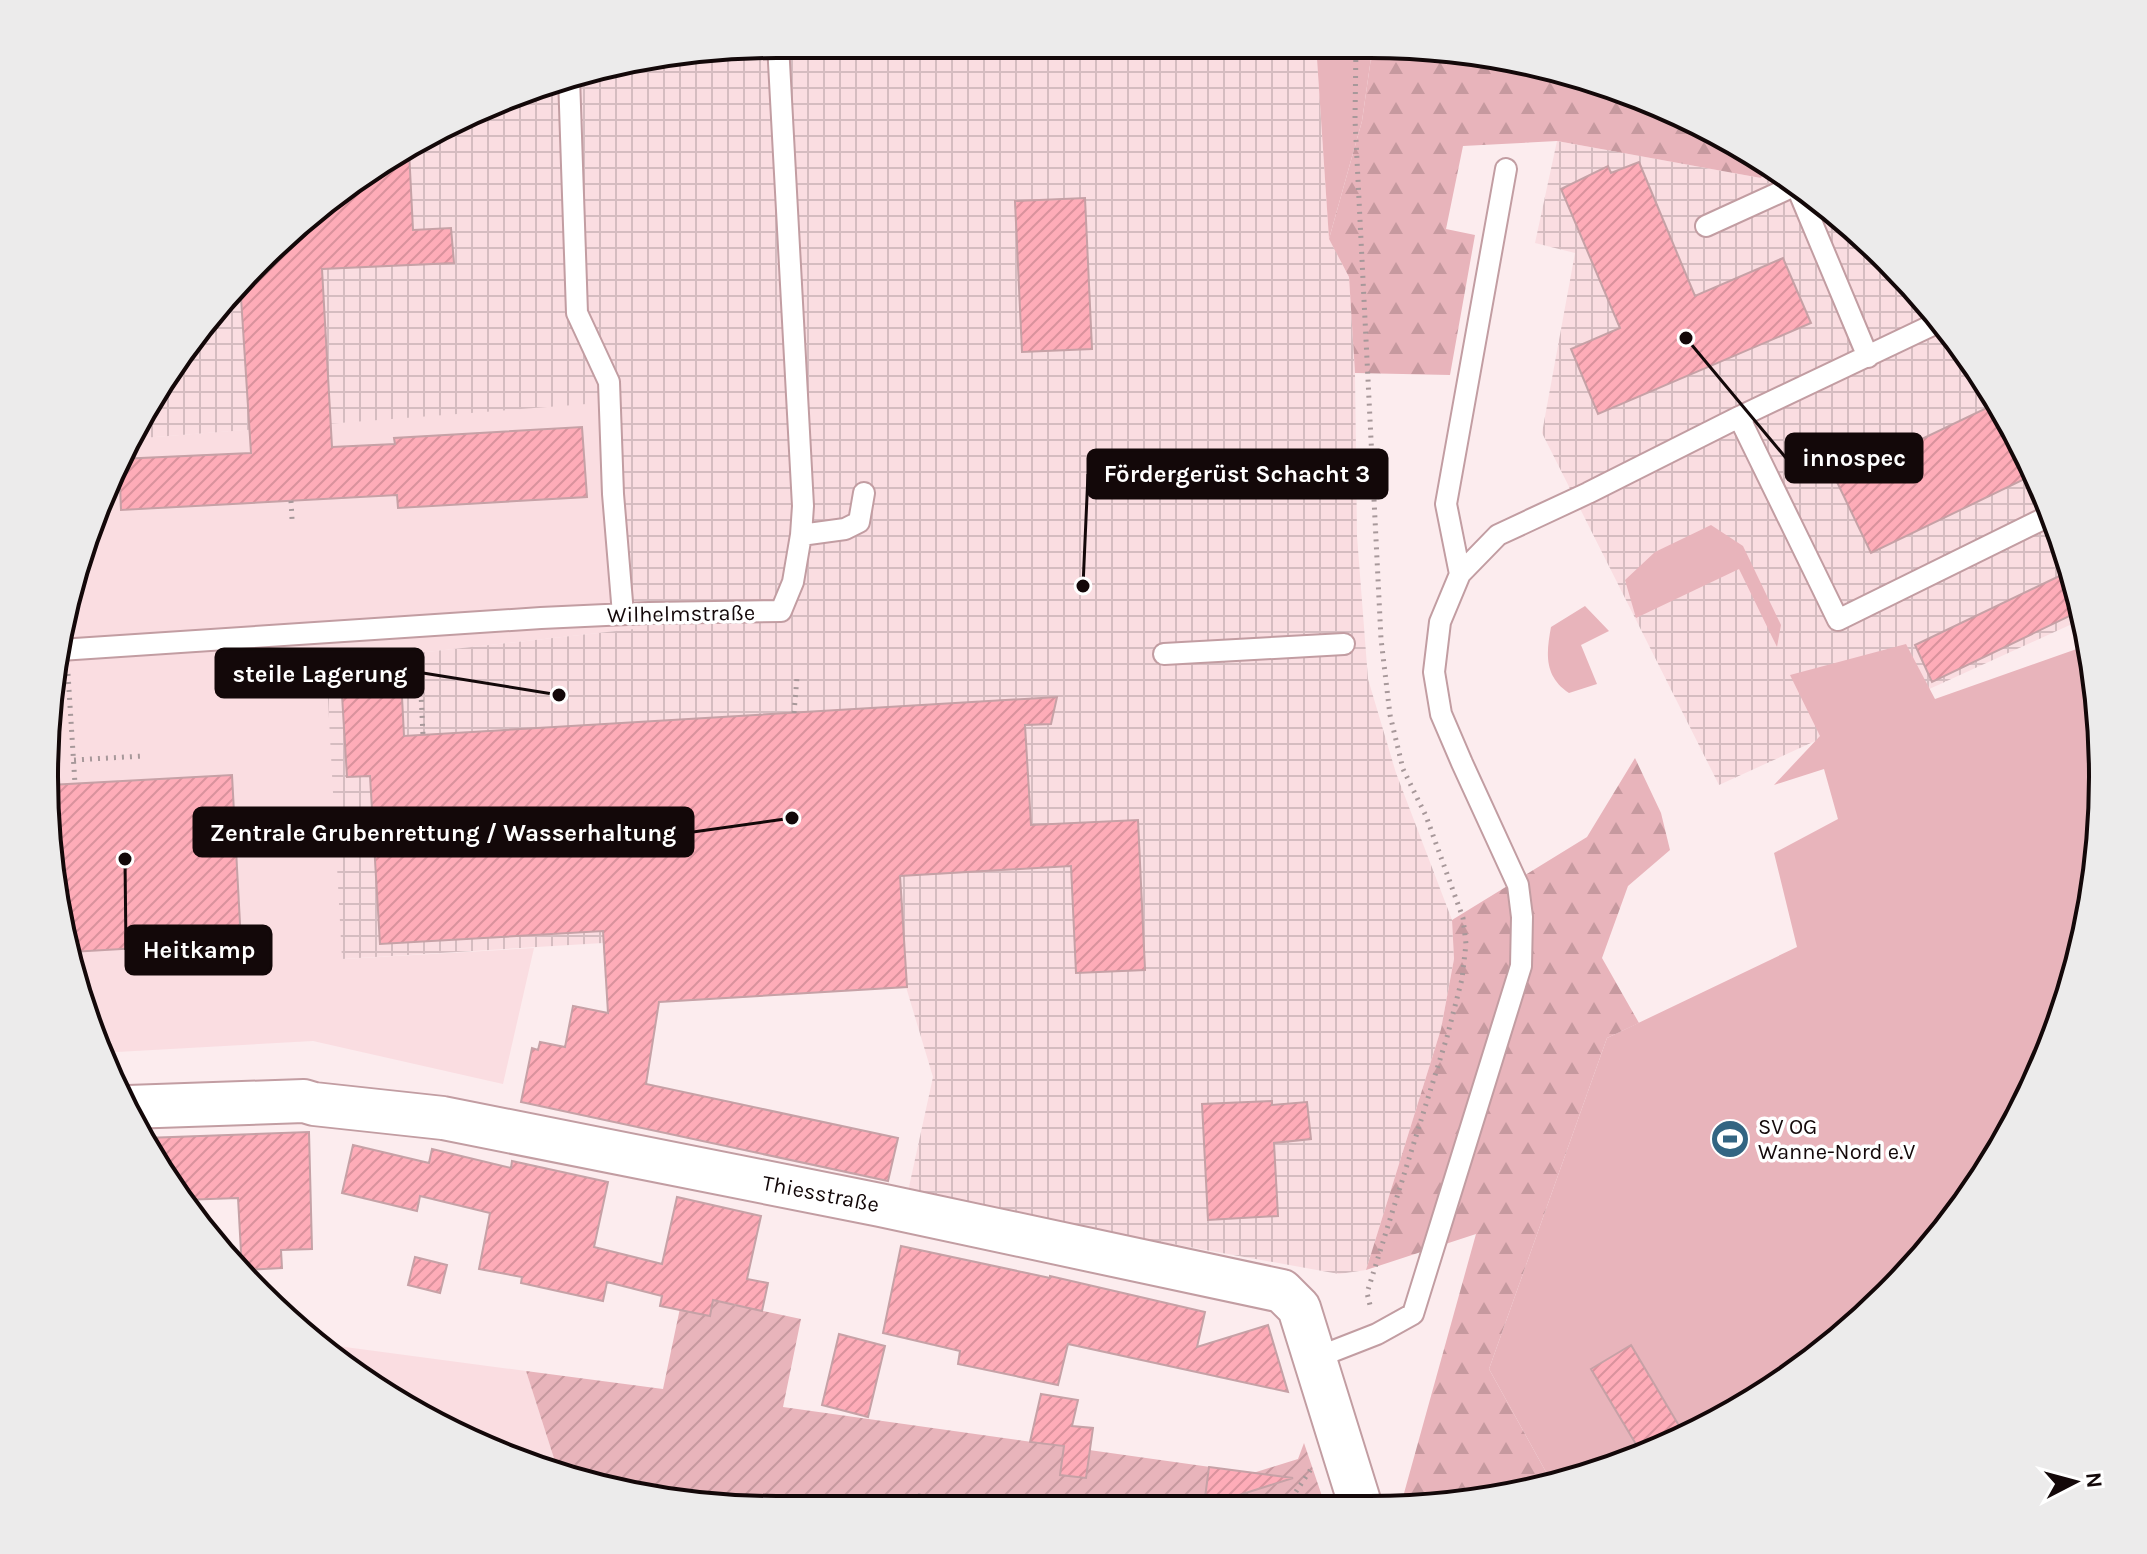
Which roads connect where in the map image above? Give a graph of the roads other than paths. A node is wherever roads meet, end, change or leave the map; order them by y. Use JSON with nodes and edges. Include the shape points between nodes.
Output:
{"nodes":[{"id":1,"x":779,"y":58,"type":"edge"},
{"id":2,"x":569,"y":89,"type":"edge"},
{"id":3,"x":1506,"y":169,"type":"dead end"},
{"id":4,"x":1785,"y":190,"type":"edge"},
{"id":5,"x":1804,"y":204,"type":"edge"},
{"id":6,"x":1706,"y":226,"type":"dead end"},
{"id":7,"x":1930,"y":326,"type":"edge"},
{"id":8,"x":1868,"y":357,"type":"junction"},
{"id":9,"x":1739,"y":417,"type":"junction"},
{"id":10,"x":864,"y":493,"type":"dead end"},
{"id":11,"x":2041,"y":520,"type":"edge"},
{"id":12,"x":801,"y":535,"type":"junction"},
{"id":13,"x":1460,"y":574,"type":"junction"},
{"id":14,"x":623,"y":614,"type":"junction"},
{"id":15,"x":1344,"y":644,"type":"dead end"},
{"id":16,"x":70,"y":649,"type":"edge"},
{"id":17,"x":1164,"y":654,"type":"dead end"},
{"id":18,"x":138,"y":1107,"type":"edge"},
{"id":19,"x":1313,"y":1359,"type":"junction"},
{"id":20,"x":1357,"y":1496,"type":"edge"}],
"edges":[{"from":1,"to":12,"type":"lane","name":"Wilhelmstraße"},
{"from":2,"to":14,"type":"lane","via":[[577,313],[609,382]]},
{"from":3,"to":13,"type":"lane","via":[[1446,504]]},
{"from":4,"to":6,"type":"lane"},
{"from":5,"to":8,"type":"lane"},
{"from":7,"to":8,"type":"lane"},
{"from":8,"to":9,"type":"lane"},
{"from":9,"to":11,"type":"lane","via":[[1838,620]]},
{"from":9,"to":13,"type":"lane","via":[[1498,535]]},
{"from":10,"to":12,"type":"lane","via":[[859,522]]},
{"from":12,"to":14,"type":"lane","name":"Wilhelmstraße","via":[[793,582],[781,611]]},
{"from":13,"to":19,"type":"lane","via":[[1440,622],[1434,672],[1441,714],[1518,885],[1521,966],[1413,1314]]},
{"from":14,"to":16,"type":"lane","name":"Wilhelmstraße"},
{"from":15,"to":17,"type":"lane"},
{"from":18,"to":19,"type":"street","name":"Thiesstraße","via":[[304,1101],[443,1118],[1282,1291],[1299,1308]]},
{"from":19,"to":20,"type":"street","name":"Thiesstraße"}]}
